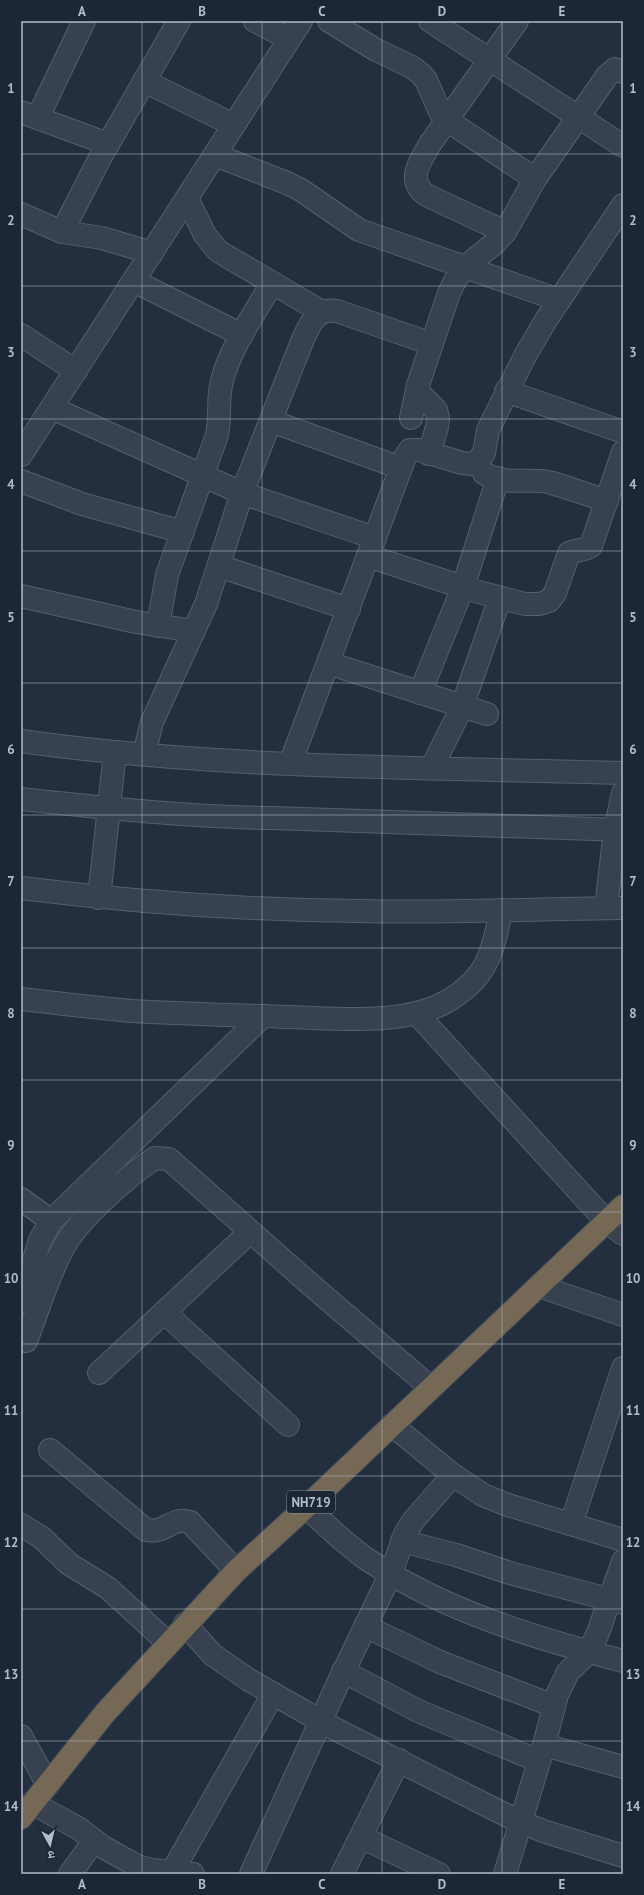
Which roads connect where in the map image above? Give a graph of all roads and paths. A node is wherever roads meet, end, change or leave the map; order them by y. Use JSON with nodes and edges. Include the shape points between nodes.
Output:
{"nodes":[{"id":1,"x":84,"y":21,"type":"edge"},
{"id":2,"x":179,"y":21,"type":"edge"},
{"id":3,"x":255,"y":21,"type":"edge"},
{"id":4,"x":301,"y":21,"type":"edge"},
{"id":5,"x":329,"y":21,"type":"edge"},
{"id":6,"x":430,"y":21,"type":"edge"},
{"id":7,"x":517,"y":21,"type":"edge"},
{"id":8,"x":289,"y":39,"type":"junction"},
{"id":9,"x":490,"y":59,"type":"junction"},
{"id":10,"x":623,"y":72,"type":"edge"},
{"id":11,"x":144,"y":81,"type":"junction"},
{"id":12,"x":29,"y":114,"type":"edge"},
{"id":13,"x":578,"y":116,"type":"junction"},
{"id":14,"x":447,"y":120,"type":"junction"},
{"id":15,"x":234,"y":125,"type":"junction"},
{"id":16,"x":108,"y":144,"type":"junction"},
{"id":17,"x":623,"y":146,"type":"edge"},
{"id":18,"x":215,"y":155,"type":"junction"},
{"id":19,"x":535,"y":179,"type":"junction"},
{"id":20,"x":187,"y":198,"type":"junction"},
{"id":21,"x":623,"y":205,"type":"edge"},
{"id":22,"x":21,"y":214,"type":"edge"},
{"id":23,"x":62,"y":232,"type":"junction"},
{"id":24,"x":505,"y":232,"type":"junction"},
{"id":25,"x":152,"y":253,"type":"junction"},
{"id":26,"x":466,"y":266,"type":"junction"},
{"id":27,"x":134,"y":281,"type":"junction"},
{"id":28,"x":272,"y":283,"type":"junction"},
{"id":29,"x":559,"y":300,"type":"junction"},
{"id":30,"x":322,"y":312,"type":"junction"},
{"id":31,"x":21,"y":335,"type":"edge"},
{"id":32,"x":242,"y":335,"type":"junction"},
{"id":33,"x":432,"y":344,"type":"junction"},
{"id":34,"x":76,"y":371,"type":"junction"},
{"id":35,"x":418,"y":385,"type":"junction"},
{"id":36,"x":506,"y":391,"type":"junction"},
{"id":37,"x":52,"y":408,"type":"junction"},
{"id":38,"x":411,"y":418,"type":"dead end"},
{"id":39,"x":271,"y":421,"type":"junction"},
{"id":40,"x":623,"y":432,"type":"edge"},
{"id":41,"x":23,"y":448,"type":"edge"},
{"id":42,"x":623,"y":452,"type":"edge"},
{"id":43,"x":429,"y":454,"type":"junction"},
{"id":44,"x":472,"y":464,"type":"junction"},
{"id":45,"x":401,"y":468,"type":"junction"},
{"id":46,"x":204,"y":476,"type":"junction"},
{"id":47,"x":498,"y":478,"type":"junction"},
{"id":48,"x":21,"y":481,"type":"edge"},
{"id":49,"x":242,"y":493,"type":"junction"},
{"id":50,"x":607,"y":501,"type":"junction"},
{"id":51,"x":183,"y":532,"type":"junction"},
{"id":52,"x":371,"y":547,"type":"junction"},
{"id":53,"x":219,"y":566,"type":"junction"},
{"id":54,"x":463,"y":587,"type":"junction"},
{"id":55,"x":21,"y":596,"type":"edge"},
{"id":56,"x":500,"y":598,"type":"junction"},
{"id":57,"x":349,"y":610,"type":"junction"},
{"id":58,"x":158,"y":626,"type":"junction"},
{"id":59,"x":194,"y":631,"type":"junction"},
{"id":60,"x":328,"y":663,"type":"junction"},
{"id":61,"x":420,"y":693,"type":"junction"},
{"id":62,"x":462,"y":706,"type":"junction"},
{"id":63,"x":487,"y":714,"type":"dead end"},
{"id":64,"x":21,"y":741,"type":"edge"},
{"id":65,"x":115,"y":752,"type":"junction"},
{"id":66,"x":144,"y":754,"type":"junction"},
{"id":67,"x":290,"y":764,"type":"junction"},
{"id":68,"x":432,"y":768,"type":"junction"},
{"id":69,"x":623,"y":773,"type":"edge"},
{"id":70,"x":623,"y":793,"type":"edge"},
{"id":71,"x":21,"y":799,"type":"edge"},
{"id":72,"x":108,"y":809,"type":"junction"},
{"id":73,"x":619,"y":830,"type":"edge"},
{"id":74,"x":21,"y":888,"type":"edge"},
{"id":75,"x":99,"y":898,"type":"junction"},
{"id":76,"x":615,"y":908,"type":"edge"},
{"id":77,"x":501,"y":910,"type":"junction"},
{"id":78,"x":21,"y":999,"type":"edge"},
{"id":79,"x":417,"y":1014,"type":"junction"},
{"id":80,"x":263,"y":1016,"type":"junction"},
{"id":81,"x":21,"y":1199,"type":"edge"},
{"id":82,"x":623,"y":1206,"type":"edge"},
{"id":83,"x":50,"y":1221,"type":"junction"},
{"id":84,"x":615,"y":1228,"type":"edge"},
{"id":85,"x":250,"y":1232,"type":"junction"},
{"id":86,"x":27,"y":1263,"type":"edge"},
{"id":87,"x":539,"y":1286,"type":"junction"},
{"id":88,"x":21,"y":1302,"type":"edge"},
{"id":89,"x":164,"y":1312,"type":"junction"},
{"id":90,"x":623,"y":1315,"type":"edge"},
{"id":91,"x":26,"y":1342,"type":"dead end"},
{"id":92,"x":623,"y":1368,"type":"edge"},
{"id":93,"x":100,"y":1373,"type":"dead end"},
{"id":94,"x":430,"y":1387,"type":"junction"},
{"id":95,"x":288,"y":1425,"type":"dead end"},
{"id":96,"x":392,"y":1425,"type":"junction"},
{"id":97,"x":50,"y":1450,"type":"dead end"},
{"id":98,"x":453,"y":1475,"type":"junction"},
{"id":99,"x":306,"y":1507,"type":"junction"},
{"id":100,"x":572,"y":1524,"type":"junction"},
{"id":101,"x":21,"y":1525,"type":"edge"},
{"id":102,"x":623,"y":1540,"type":"edge"},
{"id":103,"x":402,"y":1541,"type":"junction"},
{"id":104,"x":623,"y":1561,"type":"edge"},
{"id":105,"x":236,"y":1571,"type":"junction"},
{"id":106,"x":391,"y":1573,"type":"junction"},
{"id":107,"x":616,"y":1601,"type":"edge"},
{"id":108,"x":185,"y":1624,"type":"junction"},
{"id":109,"x":365,"y":1626,"type":"junction"},
{"id":110,"x":168,"y":1643,"type":"junction"},
{"id":111,"x":589,"y":1652,"type":"junction"},
{"id":112,"x":623,"y":1661,"type":"edge"},
{"id":113,"x":344,"y":1671,"type":"junction"},
{"id":114,"x":273,"y":1694,"type":"junction"},
{"id":115,"x":554,"y":1706,"type":"junction"},
{"id":116,"x":321,"y":1722,"type":"junction"},
{"id":117,"x":21,"y":1736,"type":"edge"},
{"id":118,"x":542,"y":1753,"type":"junction"},
{"id":119,"x":399,"y":1760,"type":"junction"},
{"id":120,"x":623,"y":1767,"type":"edge"},
{"id":121,"x":48,"y":1785,"type":"junction"},
{"id":122,"x":27,"y":1811,"type":"edge"},
{"id":123,"x":520,"y":1822,"type":"junction"},
{"id":124,"x":361,"y":1837,"type":"junction"},
{"id":125,"x":94,"y":1840,"type":"junction"},
{"id":126,"x":623,"y":1856,"type":"edge"},
{"id":127,"x":134,"y":1870,"type":"edge"},
{"id":128,"x":183,"y":1873,"type":"edge"},
{"id":129,"x":70,"y":1874,"type":"edge"},
{"id":130,"x":251,"y":1874,"type":"edge"},
{"id":131,"x":342,"y":1874,"type":"edge"},
{"id":132,"x":439,"y":1874,"type":"edge"},
{"id":133,"x":505,"y":1874,"type":"edge"}],
"edges":[{"from":1,"to":12,"type":"street"},
{"from":2,"to":11,"type":"street"},
{"from":3,"to":8,"type":"street"},
{"from":4,"to":8,"type":"street"},
{"from":5,"to":14,"type":"street","via":[[376,50],[412,67],[426,80],[440,112]]},
{"from":6,"to":9,"type":"street"},
{"from":7,"to":9,"type":"street"},
{"from":8,"to":15,"type":"street"},
{"from":9,"to":13,"type":"street"},
{"from":9,"to":14,"type":"street"},
{"from":10,"to":13,"type":"street","via":[[615,69],[606,76]]},
{"from":11,"to":15,"type":"street"},
{"from":11,"to":16,"type":"street"},
{"from":12,"to":16,"type":"street"},
{"from":13,"to":17,"type":"street"},
{"from":13,"to":19,"type":"street"},
{"from":14,"to":19,"type":"street"},
{"from":14,"to":24,"type":"street","via":[[419,163],[416,183],[418,189]]},
{"from":15,"to":18,"type":"street"},
{"from":16,"to":23,"type":"street"},
{"from":18,"to":20,"type":"street"},
{"from":18,"to":26,"type":"street","via":[[301,190],[359,230]]},
{"from":19,"to":24,"type":"street"},
{"from":20,"to":25,"type":"street"},
{"from":20,"to":28,"type":"street","via":[[205,235],[218,251]]},
{"from":21,"to":29,"type":"street"},
{"from":22,"to":23,"type":"street"},
{"from":23,"to":25,"type":"street","via":[[102,238]]},
{"from":24,"to":26,"type":"street"},
{"from":25,"to":27,"type":"street"},
{"from":26,"to":29,"type":"street"},
{"from":26,"to":33,"type":"street","via":[[448,293]]},
{"from":27,"to":32,"type":"street"},
{"from":27,"to":34,"type":"street"},
{"from":28,"to":30,"type":"street"},
{"from":28,"to":32,"type":"street"},
{"from":29,"to":36,"type":"street"},
{"from":30,"to":33,"type":"street","via":[[337,311]]},
{"from":30,"to":39,"type":"street","via":[[314,317],[309,326]]},
{"from":31,"to":34,"type":"street"},
{"from":32,"to":46,"type":"street","via":[[222,380],[219,426]]},
{"from":33,"to":35,"type":"street"},
{"from":34,"to":37,"type":"street"},
{"from":35,"to":38,"type":"street"},
{"from":35,"to":43,"type":"street","via":[[420,394],[436,410],[438,418]]},
{"from":36,"to":40,"type":"street"},
{"from":36,"to":44,"type":"street","via":[[488,430],[484,453]]},
{"from":37,"to":41,"type":"street"},
{"from":37,"to":46,"type":"street"},
{"from":39,"to":45,"type":"street"},
{"from":39,"to":49,"type":"street"},
{"from":42,"to":50,"type":"street"},
{"from":43,"to":44,"type":"street","via":[[462,464]]},
{"from":43,"to":45,"type":"street","via":[[410,450]]},
{"from":44,"to":47,"type":"street","via":[[488,476]]},
{"from":45,"to":52,"type":"street"},
{"from":46,"to":49,"type":"street"},
{"from":46,"to":51,"type":"street"},
{"from":47,"to":50,"type":"street","via":[[515,482],[546,482]]},
{"from":47,"to":54,"type":"street"},
{"from":48,"to":51,"type":"street","via":[[82,504]]},
{"from":49,"to":52,"type":"street"},
{"from":49,"to":53,"type":"street"},
{"from":50,"to":56,"type":"street","via":[[591,546],[586,550],[576,549],[570,553],[555,593],[549,601],[526,604]]},
{"from":51,"to":58,"type":"street","via":[[167,575]]},
{"from":52,"to":54,"type":"street"},
{"from":52,"to":57,"type":"street"},
{"from":53,"to":57,"type":"street"},
{"from":53,"to":59,"type":"street"},
{"from":54,"to":56,"type":"street"},
{"from":54,"to":61,"type":"street"},
{"from":55,"to":58,"type":"street"},
{"from":56,"to":62,"type":"street"},
{"from":57,"to":60,"type":"street"},
{"from":58,"to":59,"type":"street"},
{"from":59,"to":66,"type":"street","via":[[152,722]]},
{"from":60,"to":61,"type":"street"},
{"from":60,"to":67,"type":"street"},
{"from":61,"to":62,"type":"street"},
{"from":62,"to":63,"type":"street"},
{"from":62,"to":68,"type":"street"},
{"from":64,"to":65,"type":"street"},
{"from":65,"to":66,"type":"street"},
{"from":65,"to":72,"type":"street"},
{"from":66,"to":67,"type":"street"},
{"from":67,"to":68,"type":"street"},
{"from":68,"to":69,"type":"street"},
{"from":70,"to":73,"type":"street"},
{"from":71,"to":72,"type":"street"},
{"from":72,"to":73,"type":"street","via":[[215,817]]},
{"from":72,"to":75,"type":"street"},
{"from":73,"to":76,"type":"street"},
{"from":74,"to":75,"type":"street"},
{"from":75,"to":77,"type":"street","via":[[307,910]]},
{"from":76,"to":77,"type":"street"},
{"from":77,"to":79,"type":"street","via":[[494,946],[480,974],[443,1004]]},
{"from":78,"to":80,"type":"street","via":[[132,1011]]},
{"from":79,"to":80,"type":"street","via":[[367,1019]]},
{"from":79,"to":84,"type":"street"},
{"from":80,"to":83,"type":"street"},
{"from":81,"to":83,"type":"street"},
{"from":82,"to":84,"type":"highway","number":"NH719"},
{"from":83,"to":86,"type":"street"},
{"from":84,"to":87,"type":"highway","number":"NH719"},
{"from":85,"to":89,"type":"street"},
{"from":85,"to":91,"type":"street","via":[[169,1159],[155,1158],[140,1167],[76,1229],[65,1245]]},
{"from":85,"to":94,"type":"street"},
{"from":86,"to":88,"type":"street"},
{"from":87,"to":90,"type":"street"},
{"from":87,"to":94,"type":"highway","number":"NH719"},
{"from":89,"to":93,"type":"street"},
{"from":89,"to":95,"type":"street"},
{"from":92,"to":100,"type":"street"},
{"from":94,"to":96,"type":"highway","number":"NH719"},
{"from":96,"to":98,"type":"street"},
{"from":96,"to":99,"type":"highway","number":"NH719"},
{"from":97,"to":105,"type":"street","via":[[146,1530],[155,1532],[174,1522],[190,1522]]},
{"from":98,"to":100,"type":"street","via":[[483,1495]]},
{"from":98,"to":103,"type":"street","via":[[413,1521]]},
{"from":99,"to":105,"type":"highway","number":"NH719"},
{"from":99,"to":106,"type":"street","via":[[351,1547]]},
{"from":100,"to":102,"type":"street"},
{"from":101,"to":110,"type":"street","via":[[41,1537],[69,1564],[108,1588]]},
{"from":103,"to":106,"type":"street"},
{"from":103,"to":107,"type":"street","via":[[456,1555],[510,1574]]},
{"from":104,"to":107,"type":"street"},
{"from":105,"to":108,"type":"highway","number":"NH719"},
{"from":106,"to":109,"type":"street"},
{"from":106,"to":111,"type":"street","via":[[425,1593],[505,1626]]},
{"from":107,"to":111,"type":"street"},
{"from":108,"to":110,"type":"highway","number":"NH719"},
{"from":108,"to":114,"type":"street","via":[[224,1664]]},
{"from":109,"to":113,"type":"street"},
{"from":109,"to":115,"type":"street","via":[[440,1662]]},
{"from":110,"to":121,"type":"highway","number":"NH719","via":[[106,1713]]},
{"from":111,"to":112,"type":"street"},
{"from":111,"to":115,"type":"street","via":[[568,1672]]},
{"from":113,"to":116,"type":"street"},
{"from":113,"to":118,"type":"street","via":[[418,1711]]},
{"from":114,"to":116,"type":"street"},
{"from":114,"to":128,"type":"street"},
{"from":115,"to":118,"type":"street"},
{"from":116,"to":119,"type":"street"},
{"from":116,"to":130,"type":"street"},
{"from":117,"to":121,"type":"street"},
{"from":118,"to":120,"type":"street"},
{"from":118,"to":123,"type":"street"},
{"from":119,"to":123,"type":"street"},
{"from":119,"to":124,"type":"street"},
{"from":121,"to":122,"type":"highway","number":"NH719"},
{"from":122,"to":125,"type":"street","via":[[78,1828]]},
{"from":123,"to":126,"type":"street"},
{"from":123,"to":133,"type":"street"},
{"from":124,"to":131,"type":"street"},
{"from":124,"to":132,"type":"street"},
{"from":125,"to":127,"type":"street"},
{"from":125,"to":129,"type":"street"},
{"from":127,"to":128,"type":"street"}]}
